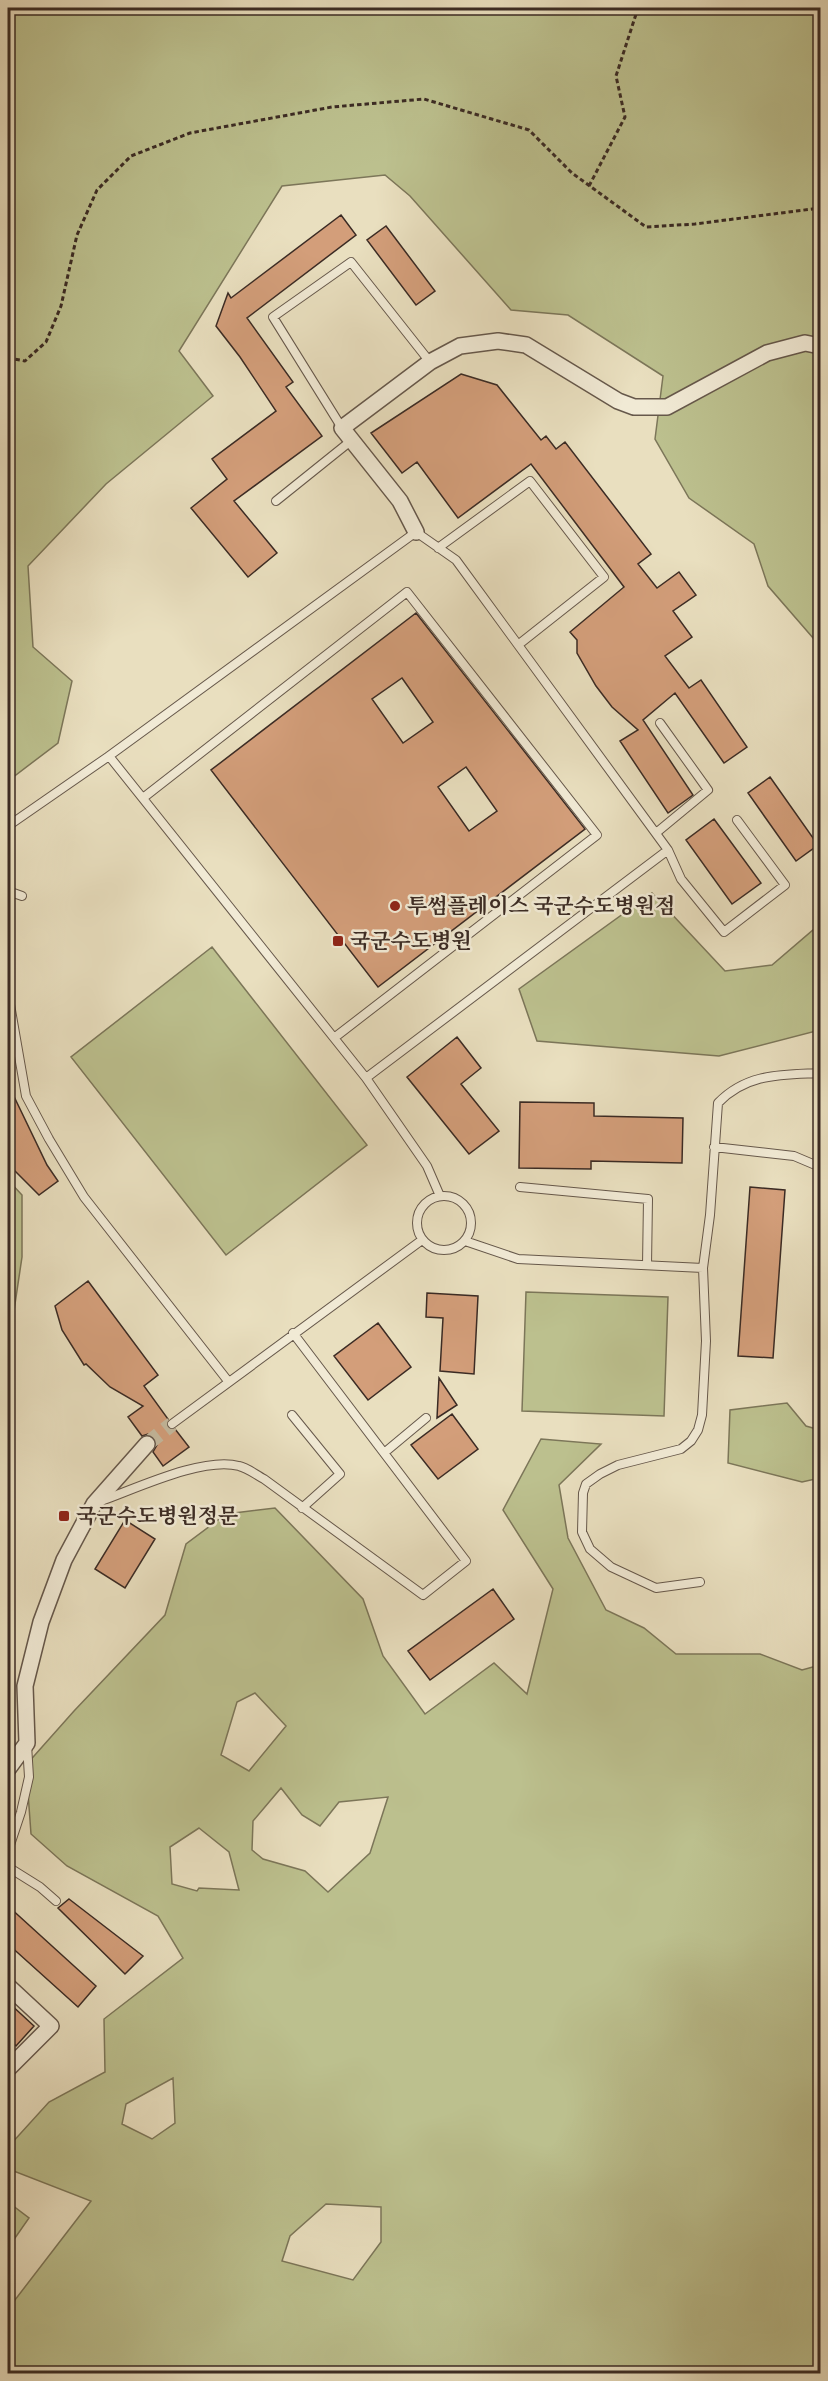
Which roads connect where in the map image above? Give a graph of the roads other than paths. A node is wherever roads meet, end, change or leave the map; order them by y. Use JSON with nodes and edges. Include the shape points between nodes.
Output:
{"nodes":[{"id":1,"x":820,"y":346,"type":"edge"},
{"id":2,"x":430,"y":362,"type":"junction"},
{"id":3,"x":347,"y":434,"type":"junction"},
{"id":4,"x":276,"y":501,"type":"dead end"},
{"id":5,"x":416,"y":532,"type":"junction"},
{"id":6,"x":438,"y":548,"type":"junction"},
{"id":7,"x":518,"y":645,"type":"junction"},
{"id":8,"x":660,"y":723,"type":"dead end"},
{"id":9,"x":110,"y":756,"type":"junction"},
{"id":10,"x":143,"y":798,"type":"junction"},
{"id":11,"x":737,"y":820,"type":"dead end"},
{"id":12,"x":8,"y":826,"type":"edge"},
{"id":13,"x":656,"y":833,"type":"junction"},
{"id":14,"x":668,"y":849,"type":"junction"},
{"id":15,"x":8,"y":891,"type":"edge"},
{"id":16,"x":22,"y":896,"type":"dead end"},
{"id":17,"x":8,"y":993,"type":"edge"},
{"id":18,"x":334,"y":1038,"type":"junction"},
{"id":19,"x":820,"y":1073,"type":"edge"},
{"id":20,"x":366,"y":1078,"type":"junction"},
{"id":21,"x":714,"y":1147,"type":"junction"},
{"id":22,"x":820,"y":1167,"type":"edge"},
{"id":23,"x":520,"y":1186,"type":"dead end"},
{"id":24,"x":440,"y":1196,"type":"junction"},
{"id":25,"x":422,"y":1240,"type":"junction"},
{"id":26,"x":465,"y":1241,"type":"junction"},
{"id":27,"x":646,"y":1264,"type":"junction"},
{"id":28,"x":704,"y":1268,"type":"junction"},
{"id":29,"x":293,"y":1333,"type":"junction"},
{"id":30,"x":228,"y":1381,"type":"junction"},
{"id":31,"x":292,"y":1415,"type":"dead end"},
{"id":32,"x":426,"y":1418,"type":"dead end"},
{"id":33,"x":172,"y":1424,"type":"tunnel mouth"},
{"id":34,"x":147,"y":1444,"type":"tunnel mouth"},
{"id":35,"x":384,"y":1453,"type":"junction"},
{"id":36,"x":94,"y":1504,"type":"junction"},
{"id":37,"x":302,"y":1508,"type":"junction"},
{"id":38,"x":700,"y":1582,"type":"dead end"},
{"id":39,"x":27,"y":1743,"type":"junction"},
{"id":40,"x":8,"y":1769,"type":"edge"},
{"id":41,"x":8,"y":1851,"type":"edge"},
{"id":42,"x":8,"y":1867,"type":"edge"},
{"id":43,"x":56,"y":1901,"type":"dead end"},
{"id":44,"x":8,"y":1986,"type":"edge"},
{"id":45,"x":8,"y":2069,"type":"edge"}],
"edges":[{"from":1,"to":2,"type":"street","via":[[805,343],[766,353],[667,407],[634,407],[618,401],[526,345],[498,341],[460,345]]},
{"from":2,"to":3,"type":"street"},
{"from":2,"to":3,"type":"lane","via":[[351,262],[273,317]]},
{"from":3,"to":4,"type":"lane"},
{"from":3,"to":5,"type":"street","via":[[400,501]]},
{"from":5,"to":6,"type":"lane"},
{"from":5,"to":9,"type":"lane"},
{"from":6,"to":7,"type":"lane","via":[[456,560]]},
{"from":6,"to":7,"type":"lane","via":[[530,481],[604,577]]},
{"from":7,"to":13,"type":"lane"},
{"from":8,"to":13,"type":"lane","via":[[708,790]]},
{"from":9,"to":10,"type":"lane"},
{"from":9,"to":12,"type":"lane"},
{"from":10,"to":18,"type":"lane"},
{"from":10,"to":18,"type":"lane","via":[[407,592],[597,835]]},
{"from":11,"to":14,"type":"lane","via":[[785,885],[724,932],[681,879]]},
{"from":13,"to":14,"type":"lane"},
{"from":14,"to":20,"type":"lane"},
{"from":15,"to":16,"type":"lane"},
{"from":17,"to":30,"type":"lane","via":[[26,1096],[49,1139],[84,1197]]},
{"from":18,"to":20,"type":"lane"},
{"from":19,"to":21,"type":"lane","via":[[769,1076],[747,1081],[728,1092],[718,1103]]},
{"from":20,"to":24,"type":"lane","via":[[427,1166]]},
{"from":21,"to":22,"type":"lane","via":[[794,1156]]},
{"from":21,"to":28,"type":"lane"},
{"from":23,"to":27,"type":"lane","via":[[648,1199]]},
{"from":24,"to":25,"type":"lane","via":[[423,1206],[418,1214]]},
{"from":24,"to":26,"type":"lane","via":[[458,1200],[469,1212],[470,1233]]},
{"from":25,"to":26,"type":"lane","via":[[433,1249],[446,1251]]},
{"from":25,"to":29,"type":"lane"},
{"from":26,"to":27,"type":"lane","via":[[518,1259]]},
{"from":27,"to":28,"type":"lane"},
{"from":28,"to":38,"type":"lane","via":[[706,1341],[698,1430],[681,1449],[642,1457],[600,1474],[586,1484],[582,1506],[582,1532],[590,1549],[611,1567],[656,1588]]},
{"from":29,"to":30,"type":"lane"},
{"from":29,"to":35,"type":"lane"},
{"from":30,"to":33,"type":"lane"},
{"from":31,"to":37,"type":"lane","via":[[340,1474]]},
{"from":32,"to":35,"type":"lane"},
{"from":34,"to":36,"type":"street"},
{"from":35,"to":37,"type":"lane","via":[[466,1561],[423,1595]]},
{"from":36,"to":37,"type":"lane","via":[[167,1477],[220,1463],[240,1466]]},
{"from":36,"to":39,"type":"street","via":[[64,1560],[41,1622],[25,1686]]},
{"from":39,"to":40,"type":"street"},
{"from":39,"to":41,"type":"lane","via":[[29,1777]]},
{"from":42,"to":43,"type":"lane"},
{"from":44,"to":45,"type":"street","via":[[51,2026]]}]}
